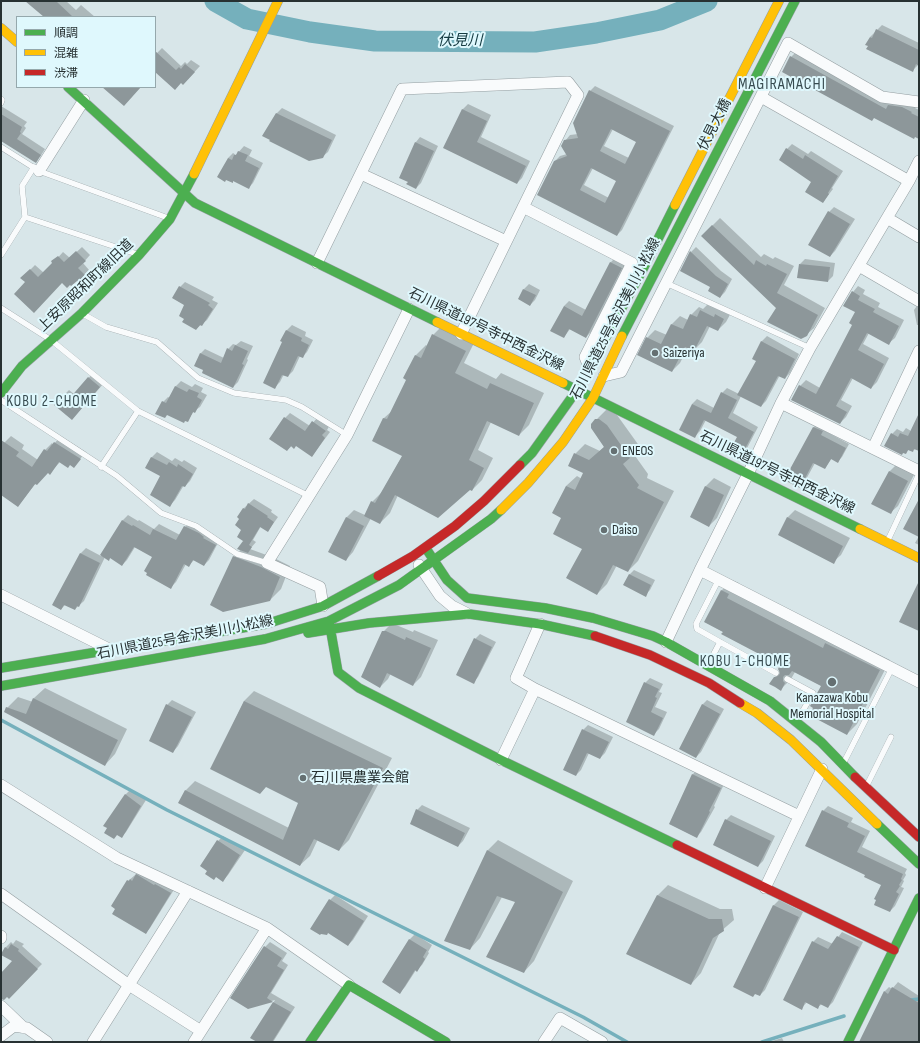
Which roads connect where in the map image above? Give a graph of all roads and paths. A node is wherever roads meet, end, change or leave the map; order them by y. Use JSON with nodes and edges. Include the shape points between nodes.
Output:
{"nodes":[{"id":1,"x":278,"y":1,"type":"edge"},
{"id":2,"x":779,"y":1,"type":"edge"},
{"id":3,"x":794,"y":1,"type":"edge"},
{"id":4,"x":1,"y":28,"type":"edge"},
{"id":5,"x":16,"y":41,"type":"edge"},
{"id":6,"x":69,"y":88,"type":"edge"},
{"id":7,"x":761,"y":97,"type":"junction"},
{"id":8,"x":1,"y":99,"type":"edge"},
{"id":9,"x":84,"y":100,"type":"junction"},
{"id":10,"x":1,"y":102,"type":"edge"},
{"id":11,"x":919,"y":102,"type":"edge"},
{"id":12,"x":1,"y":147,"type":"edge"},
{"id":13,"x":919,"y":161,"type":"edge"},
{"id":14,"x":36,"y":169,"type":"junction"},
{"id":15,"x":361,"y":174,"type":"junction"},
{"id":16,"x":909,"y":181,"type":"junction"},
{"id":17,"x":184,"y":194,"type":"junction"},
{"id":18,"x":523,"y":207,"type":"junction"},
{"id":19,"x":670,"y":214,"type":"joint"},
{"id":20,"x":25,"y":217,"type":"junction"},
{"id":21,"x":887,"y":218,"type":"junction"},
{"id":22,"x":170,"y":219,"type":"junction"},
{"id":23,"x":682,"y":220,"type":"joint"},
{"id":24,"x":919,"y":237,"type":"edge"},
{"id":25,"x":506,"y":242,"type":"junction"},
{"id":26,"x":1,"y":255,"type":"edge"},
{"id":27,"x":139,"y":255,"type":"junction"},
{"id":28,"x":317,"y":263,"type":"junction"},
{"id":29,"x":859,"y":266,"type":"junction"},
{"id":30,"x":666,"y":283,"type":"junction"},
{"id":31,"x":919,"y":301,"type":"edge"},
{"id":32,"x":1,"y":308,"type":"edge"},
{"id":33,"x":409,"y":309,"type":"junction"},
{"id":34,"x":82,"y":313,"type":"junction"},
{"id":35,"x":461,"y":334,"type":"junction"},
{"id":36,"x":51,"y":340,"type":"junction"},
{"id":37,"x":810,"y":348,"type":"junction"},
{"id":38,"x":919,"y":351,"type":"edge"},
{"id":39,"x":589,"y":368,"type":"junction"},
{"id":40,"x":604,"y":376,"type":"junction"},
{"id":41,"x":2,"y":390,"type":"edge"},
{"id":42,"x":577,"y":390,"type":"junction"},
{"id":43,"x":593,"y":398,"type":"junction"},
{"id":44,"x":1,"y":400,"type":"edge"},
{"id":45,"x":781,"y":403,"type":"junction"},
{"id":46,"x":138,"y":411,"type":"junction"},
{"id":47,"x":346,"y":435,"type":"junction"},
{"id":48,"x":873,"y":448,"type":"junction"},
{"id":49,"x":101,"y":467,"type":"junction"},
{"id":50,"x":919,"y":472,"type":"edge"},
{"id":51,"x":748,"y":474,"type":"junction"},
{"id":52,"x":309,"y":496,"type":"junction"},
{"id":53,"x":887,"y":542,"type":"junction"},
{"id":54,"x":425,"y":547,"type":"junction"},
{"id":55,"x":413,"y":556,"type":"junction"},
{"id":56,"x":919,"y":558,"type":"edge"},
{"id":57,"x":434,"y":561,"type":"junction"},
{"id":58,"x":267,"y":563,"type":"junction"},
{"id":59,"x":422,"y":570,"type":"junction"},
{"id":60,"x":700,"y":570,"type":"junction"},
{"id":61,"x":719,"y":579,"type":"junction"},
{"id":62,"x":1,"y":595,"type":"edge"},
{"id":63,"x":323,"y":606,"type":"junction"},
{"id":64,"x":469,"y":614,"type":"junction"},
{"id":65,"x":540,"y":624,"type":"junction"},
{"id":66,"x":330,"y":625,"type":"junction"},
{"id":67,"x":666,"y":642,"type":"junction"},
{"id":68,"x":720,"y":642,"type":"junction"},
{"id":69,"x":110,"y":650,"type":"junction"},
{"id":70,"x":708,"y":665,"type":"junction"},
{"id":71,"x":1,"y":668,"type":"edge"},
{"id":72,"x":892,"y":668,"type":"junction"},
{"id":73,"x":776,"y":673,"type":"dead end"},
{"id":74,"x":787,"y":679,"type":"dead end"},
{"id":75,"x":919,"y":682,"type":"edge"},
{"id":76,"x":1,"y":686,"type":"edge"},
{"id":77,"x":535,"y":689,"type":"junction"},
{"id":78,"x":796,"y":722,"type":"junction"},
{"id":79,"x":891,"y":737,"type":"dead end"},
{"id":80,"x":502,"y":760,"type":"junction"},
{"id":81,"x":843,"y":764,"type":"junction"},
{"id":82,"x":822,"y":769,"type":"junction"},
{"id":83,"x":1,"y":785,"type":"edge"},
{"id":84,"x":866,"y":787,"type":"junction"},
{"id":85,"x":799,"y":816,"type":"junction"},
{"id":86,"x":919,"y":837,"type":"edge"},
{"id":87,"x":919,"y":864,"type":"edge"},
{"id":88,"x":765,"y":888,"type":"junction"},
{"id":89,"x":188,"y":891,"type":"junction"},
{"id":90,"x":1,"y":894,"type":"edge"},
{"id":91,"x":919,"y":898,"type":"edge"},
{"id":92,"x":267,"y":928,"type":"junction"},
{"id":93,"x":894,"y":950,"type":"junction"},
{"id":94,"x":129,"y":985,"type":"junction"},
{"id":95,"x":349,"y":985,"type":"junction"},
{"id":96,"x":1,"y":1006,"type":"edge"},
{"id":97,"x":24,"y":1028,"type":"junction"},
{"id":98,"x":201,"y":1031,"type":"junction"},
{"id":99,"x":1,"y":1036,"type":"edge"},
{"id":100,"x":47,"y":1042,"type":"edge"},
{"id":101,"x":93,"y":1042,"type":"edge"},
{"id":102,"x":194,"y":1042,"type":"edge"},
{"id":103,"x":310,"y":1042,"type":"edge"},
{"id":104,"x":446,"y":1042,"type":"edge"},
{"id":105,"x":544,"y":1042,"type":"edge"},
{"id":106,"x":602,"y":1042,"type":"edge"},
{"id":107,"x":848,"y":1042,"type":"edge"}],
"edges":[{"from":1,"to":17,"type":"main road","name":"上安原昭和町線旧道"},
{"from":2,"to":19,"type":"main road","name":"伏見大橋"},
{"from":3,"to":23,"type":"main road","name":"伏見大橋"},
{"from":4,"to":5,"type":"main road"},
{"from":6,"to":9,"type":"main road","name":"石川県道197号寺中西金沢線"},
{"from":7,"to":11,"type":"street","via":[[788,43],[882,97]]},
{"from":7,"to":16,"type":"street"},
{"from":7,"to":30,"type":"street"},
{"from":8,"to":10,"type":"lane"},
{"from":9,"to":14,"type":"street"},
{"from":9,"to":17,"type":"main road","name":"石川県道197号寺中西金沢線"},
{"from":12,"to":14,"type":"lane"},
{"from":13,"to":16,"type":"street"},
{"from":14,"to":20,"type":"lane","via":[[22,186]]},
{"from":14,"to":22,"type":"lane"},
{"from":15,"to":18,"type":"street","via":[[402,89],[568,82],[578,95]]},
{"from":15,"to":25,"type":"street"},
{"from":15,"to":28,"type":"street"},
{"from":16,"to":21,"type":"street"},
{"from":17,"to":22,"type":"main road","name":"上安原昭和町線旧道"},
{"from":17,"to":28,"type":"main road","name":"石川県道197号寺中西金沢線","via":[[195,203]]},
{"from":18,"to":25,"type":"street"},
{"from":18,"to":39,"type":"street","via":[[632,263],[585,356]]},
{"from":19,"to":39,"type":"main road","name":"石川県道25号金沢美川小松線"},
{"from":20,"to":26,"type":"lane"},
{"from":20,"to":27,"type":"lane"},
{"from":21,"to":24,"type":"street"},
{"from":21,"to":29,"type":"street"},
{"from":22,"to":27,"type":"main road","name":"上安原昭和町線旧道"},
{"from":23,"to":40,"type":"main road","name":"石川県道25号金沢美川小松線"},
{"from":25,"to":35,"type":"street"},
{"from":27,"to":34,"type":"main road","name":"上安原昭和町線旧道"},
{"from":28,"to":33,"type":"main road","name":"石川県道197号寺中西金沢線"},
{"from":29,"to":31,"type":"street"},
{"from":29,"to":37,"type":"street"},
{"from":30,"to":37,"type":"lane"},
{"from":30,"to":40,"type":"street","via":[[621,372]]},
{"from":32,"to":36,"type":"lane"},
{"from":33,"to":35,"type":"main road","name":"石川県道197号寺中西金沢線"},
{"from":33,"to":47,"type":"street"},
{"from":34,"to":36,"type":"main road","name":"上安原昭和町線旧道"},
{"from":34,"to":47,"type":"lane","via":[[106,327],[157,342],[198,378],[234,393],[286,400],[302,407]]},
{"from":35,"to":42,"type":"main road","name":"石川県道197号寺中西金沢線"},
{"from":36,"to":41,"type":"main road","name":"上安原昭和町線旧道","via":[[22,366]]},
{"from":36,"to":46,"type":"lane"},
{"from":37,"to":45,"type":"street"},
{"from":38,"to":48,"type":"street"},
{"from":39,"to":42,"type":"main road","name":"石川県道25号金沢美川小松線"},
{"from":40,"to":43,"type":"main road","name":"石川県道25号金沢美川小松線"},
{"from":42,"to":43,"type":"main road","name":"石川県道197号寺中西金沢線"},
{"from":42,"to":54,"type":"main road","name":"石川県道25号金沢美川小松線","via":[[532,453],[484,501]]},
{"from":43,"to":51,"type":"main road","name":"石川県道197号寺中西金沢線"},
{"from":43,"to":57,"type":"main road","name":"石川県道25号金沢美川小松線","via":[[563,442],[528,483],[491,519]]},
{"from":44,"to":49,"type":"lane"},
{"from":45,"to":48,"type":"street"},
{"from":45,"to":51,"type":"street"},
{"from":46,"to":49,"type":"lane"},
{"from":46,"to":52,"type":"lane"},
{"from":47,"to":52,"type":"street"},
{"from":48,"to":50,"type":"street"},
{"from":49,"to":58,"type":"lane","via":[[117,476],[161,513],[196,526],[237,554]]},
{"from":50,"to":53,"type":"lane"},
{"from":51,"to":53,"type":"main road","name":"石川県道197号寺中西金沢線"},
{"from":51,"to":60,"type":"street"},
{"from":52,"to":58,"type":"street"},
{"from":53,"to":56,"type":"main road","name":"石川県道197号寺中西金沢線"},
{"from":54,"to":55,"type":"main road","name":"石川県道25号金沢美川小松線"},
{"from":54,"to":57,"type":"main road"},
{"from":55,"to":59,"type":"street"},
{"from":55,"to":63,"type":"main road","name":"石川県道25号金沢美川小松線"},
{"from":57,"to":59,"type":"main road","name":"石川県道25号金沢美川小松線"},
{"from":57,"to":67,"type":"main road","via":[[447,580],[468,598],[545,608],[593,618]]},
{"from":58,"to":63,"type":"street","via":[[320,587]]},
{"from":59,"to":64,"type":"street","via":[[440,596],[452,606]]},
{"from":59,"to":66,"type":"main road","name":"石川県道25号金沢美川小松線"},
{"from":60,"to":61,"type":"street"},
{"from":60,"to":67,"type":"street"},
{"from":61,"to":68,"type":"lane","via":[[696,624],[697,629]]},
{"from":61,"to":72,"type":"street"},
{"from":62,"to":69,"type":"street"},
{"from":63,"to":66,"type":"main road"},
{"from":63,"to":69,"type":"main road","name":"石川県道25号金沢美川小松線","via":[[266,624]]},
{"from":64,"to":65,"type":"main road"},
{"from":64,"to":66,"type":"main road"},
{"from":65,"to":77,"type":"street","via":[[516,678]]},
{"from":65,"to":82,"type":"main road","via":[[596,636],[643,652],[709,683],[757,713]]},
{"from":66,"to":76,"type":"main road","name":"石川県道25号金沢美川小松線"},
{"from":66,"to":80,"type":"main road","via":[[338,672],[359,688]]},
{"from":67,"to":70,"type":"main road"},
{"from":68,"to":70,"type":"lane"},
{"from":68,"to":73,"type":"lane"},
{"from":69,"to":71,"type":"main road","name":"石川県道25号金沢美川小松線"},
{"from":70,"to":78,"type":"main road","via":[[770,701]]},
{"from":72,"to":75,"type":"street"},
{"from":72,"to":81,"type":"lane"},
{"from":74,"to":78,"type":"lane","via":[[813,693]]},
{"from":77,"to":80,"type":"street"},
{"from":77,"to":85,"type":"street"},
{"from":78,"to":81,"type":"main road"},
{"from":79,"to":84,"type":"lane"},
{"from":80,"to":88,"type":"main road"},
{"from":81,"to":84,"type":"main road"},
{"from":82,"to":85,"type":"street"},
{"from":82,"to":87,"type":"main road"},
{"from":83,"to":89,"type":"street","via":[[117,858]]},
{"from":84,"to":86,"type":"main road"},
{"from":85,"to":88,"type":"street"},
{"from":88,"to":93,"type":"main road"},
{"from":89,"to":92,"type":"street"},
{"from":89,"to":94,"type":"street"},
{"from":90,"to":94,"type":"street"},
{"from":91,"to":93,"type":"main road"},
{"from":92,"to":95,"type":"street"},
{"from":92,"to":98,"type":"street"},
{"from":93,"to":107,"type":"main road"},
{"from":94,"to":98,"type":"street"},
{"from":94,"to":101,"type":"street"},
{"from":95,"to":103,"type":"main road"},
{"from":95,"to":104,"type":"main road"},
{"from":96,"to":97,"type":"street"},
{"from":97,"to":99,"type":"street","via":[[14,1026]]},
{"from":97,"to":100,"type":"street"},
{"from":98,"to":102,"type":"street"},
{"from":105,"to":106,"type":"street","via":[[560,1018]]}]}
